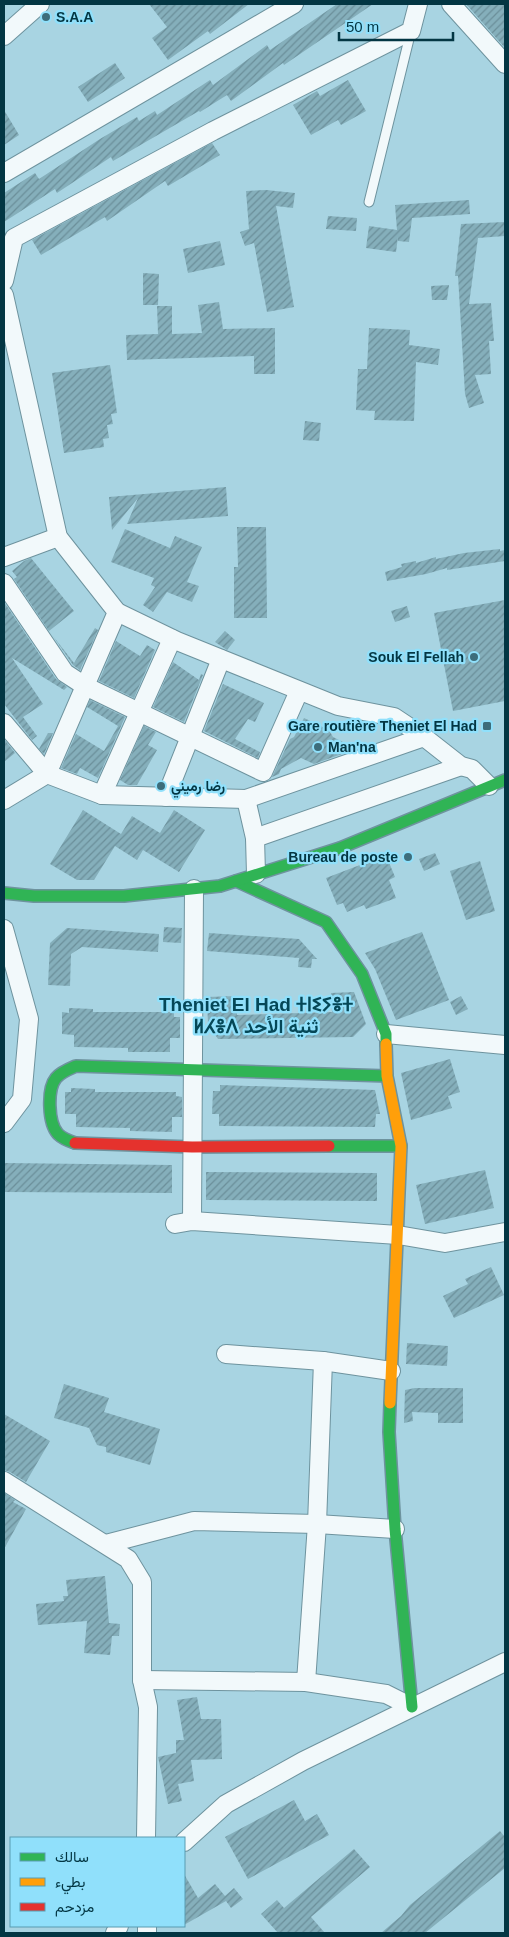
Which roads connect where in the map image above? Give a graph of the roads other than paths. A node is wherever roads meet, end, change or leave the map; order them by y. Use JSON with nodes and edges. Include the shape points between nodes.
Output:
{"nodes":[{"id":1,"x":40,"y":4,"type":"edge"},
{"id":2,"x":294,"y":4,"type":"edge"},
{"id":3,"x":418,"y":4,"type":"edge"},
{"id":4,"x":451,"y":4,"type":"edge"},
{"id":5,"x":411,"y":31,"type":"junction"},
{"id":6,"x":4,"y":36,"type":"edge"},
{"id":7,"x":505,"y":64,"type":"edge"},
{"id":8,"x":4,"y":173,"type":"edge"},
{"id":9,"x":369,"y":202,"type":"dead end"},
{"id":10,"x":4,"y":281,"type":"edge"},
{"id":11,"x":4,"y":294,"type":"edge"},
{"id":12,"x":58,"y":537,"type":"junction"},
{"id":13,"x":4,"y":557,"type":"edge"},
{"id":14,"x":4,"y":583,"type":"edge"},
{"id":15,"x":117,"y":612,"type":"junction"},
{"id":16,"x":172,"y":639,"type":"junction"},
{"id":17,"x":221,"y":659,"type":"junction"},
{"id":18,"x":85,"y":686,"type":"junction"},
{"id":19,"x":299,"y":690,"type":"junction"},
{"id":20,"x":139,"y":712,"type":"junction"},
{"id":21,"x":4,"y":723,"type":"edge"},
{"id":22,"x":191,"y":737,"type":"junction"},
{"id":23,"x":424,"y":737,"type":"junction"},
{"id":24,"x":461,"y":766,"type":"junction"},
{"id":25,"x":47,"y":774,"type":"junction"},
{"id":26,"x":497,"y":783,"type":"edge"},
{"id":27,"x":102,"y":795,"type":"junction"},
{"id":28,"x":166,"y":797,"type":"junction"},
{"id":29,"x":246,"y":799,"type":"junction"},
{"id":30,"x":4,"y":800,"type":"edge"},
{"id":31,"x":255,"y":838,"type":"junction"},
{"id":32,"x":256,"y":874,"type":"junction"},
{"id":33,"x":236,"y":881,"type":"junction"},
{"id":34,"x":194,"y":889,"type":"junction"},
{"id":35,"x":4,"y":894,"type":"edge"},
{"id":36,"x":4,"y":929,"type":"edge"},
{"id":37,"x":386,"y":1034,"type":"junction"},
{"id":38,"x":505,"y":1045,"type":"edge"},
{"id":39,"x":193,"y":1070,"type":"junction"},
{"id":40,"x":387,"y":1076,"type":"junction"},
{"id":41,"x":4,"y":1123,"type":"edge"},
{"id":42,"x":401,"y":1146,"type":"junction"},
{"id":43,"x":192,"y":1148,"type":"junction"},
{"id":44,"x":505,"y":1232,"type":"edge"},
{"id":45,"x":398,"y":1235,"type":"junction"},
{"id":46,"x":226,"y":1354,"type":"dead end"},
{"id":47,"x":323,"y":1361,"type":"junction"},
{"id":48,"x":391,"y":1371,"type":"junction"},
{"id":49,"x":4,"y":1481,"type":"edge"},
{"id":50,"x":317,"y":1524,"type":"junction"},
{"id":51,"x":395,"y":1529,"type":"junction"},
{"id":52,"x":106,"y":1544,"type":"junction"},
{"id":53,"x":505,"y":1662,"type":"edge"},
{"id":54,"x":142,"y":1680,"type":"junction"},
{"id":55,"x":306,"y":1682,"type":"junction"},
{"id":56,"x":412,"y":1707,"type":"junction"},
{"id":57,"x":146,"y":1837,"type":"edge"},
{"id":58,"x":185,"y":1841,"type":"edge"}],
"edges":[{"from":1,"to":6,"type":"street"},
{"from":2,"to":8,"type":"street"},
{"from":3,"to":5,"type":"street"},
{"from":4,"to":7,"type":"street"},
{"from":5,"to":9,"type":"lane"},
{"from":5,"to":10,"type":"street","via":[[213,131],[14,238]]},
{"from":11,"to":12,"type":"street"},
{"from":12,"to":13,"type":"street"},
{"from":12,"to":15,"type":"street"},
{"from":14,"to":18,"type":"street","via":[[65,673]]},
{"from":15,"to":16,"type":"street"},
{"from":15,"to":18,"type":"street"},
{"from":16,"to":17,"type":"street"},
{"from":16,"to":20,"type":"street"},
{"from":17,"to":19,"type":"street"},
{"from":17,"to":22,"type":"street"},
{"from":18,"to":20,"type":"street"},
{"from":18,"to":25,"type":"street"},
{"from":19,"to":22,"type":"street","via":[[263,772]]},
{"from":19,"to":23,"type":"street","via":[[338,706],[394,717]]},
{"from":20,"to":22,"type":"street"},
{"from":20,"to":27,"type":"street"},
{"from":21,"to":25,"type":"street"},
{"from":22,"to":28,"type":"street"},
{"from":23,"to":24,"type":"street"},
{"from":23,"to":29,"type":"street"},
{"from":24,"to":26,"type":"street"},
{"from":24,"to":31,"type":"street"},
{"from":25,"to":27,"type":"street"},
{"from":25,"to":30,"type":"street"},
{"from":26,"to":32,"type":"street","via":[[340,848]]},
{"from":27,"to":28,"type":"street"},
{"from":28,"to":29,"type":"street"},
{"from":29,"to":31,"type":"street"},
{"from":31,"to":32,"type":"street"},
{"from":32,"to":33,"type":"street"},
{"from":33,"to":34,"type":"street"},
{"from":33,"to":37,"type":"street","via":[[326,922],[362,974]]},
{"from":34,"to":35,"type":"street","via":[[124,896]]},
{"from":34,"to":39,"type":"street"},
{"from":36,"to":41,"type":"street","via":[[29,1018],[22,1099]]},
{"from":37,"to":38,"type":"street"},
{"from":37,"to":40,"type":"street"},
{"from":39,"to":40,"type":"street"},
{"from":39,"to":43,"type":"street"},
{"from":39,"to":43,"type":"street","via":[[76,1066],[63,1072],[51,1087],[50,1118],[54,1130],[64,1140],[78,1144]]},
{"from":40,"to":42,"type":"street"},
{"from":42,"to":43,"type":"street"},
{"from":42,"to":45,"type":"street"},
{"from":43,"to":45,"type":"street","via":[[184,1222]]},
{"from":44,"to":45,"type":"street","via":[[445,1243]]},
{"from":45,"to":48,"type":"street"},
{"from":46,"to":47,"type":"street"},
{"from":47,"to":48,"type":"street"},
{"from":47,"to":50,"type":"street"},
{"from":48,"to":51,"type":"street","via":[[389,1432]]},
{"from":49,"to":52,"type":"street"},
{"from":50,"to":51,"type":"street"},
{"from":50,"to":52,"type":"street","via":[[194,1521]]},
{"from":50,"to":55,"type":"street"},
{"from":51,"to":56,"type":"street"},
{"from":52,"to":54,"type":"street","via":[[128,1559],[142,1582]]},
{"from":53,"to":56,"type":"street"},
{"from":54,"to":55,"type":"street"},
{"from":54,"to":57,"type":"street","via":[[148,1707]]},
{"from":55,"to":56,"type":"street","via":[[386,1694]]},
{"from":56,"to":58,"type":"street","via":[[302,1761],[226,1804]]}]}
